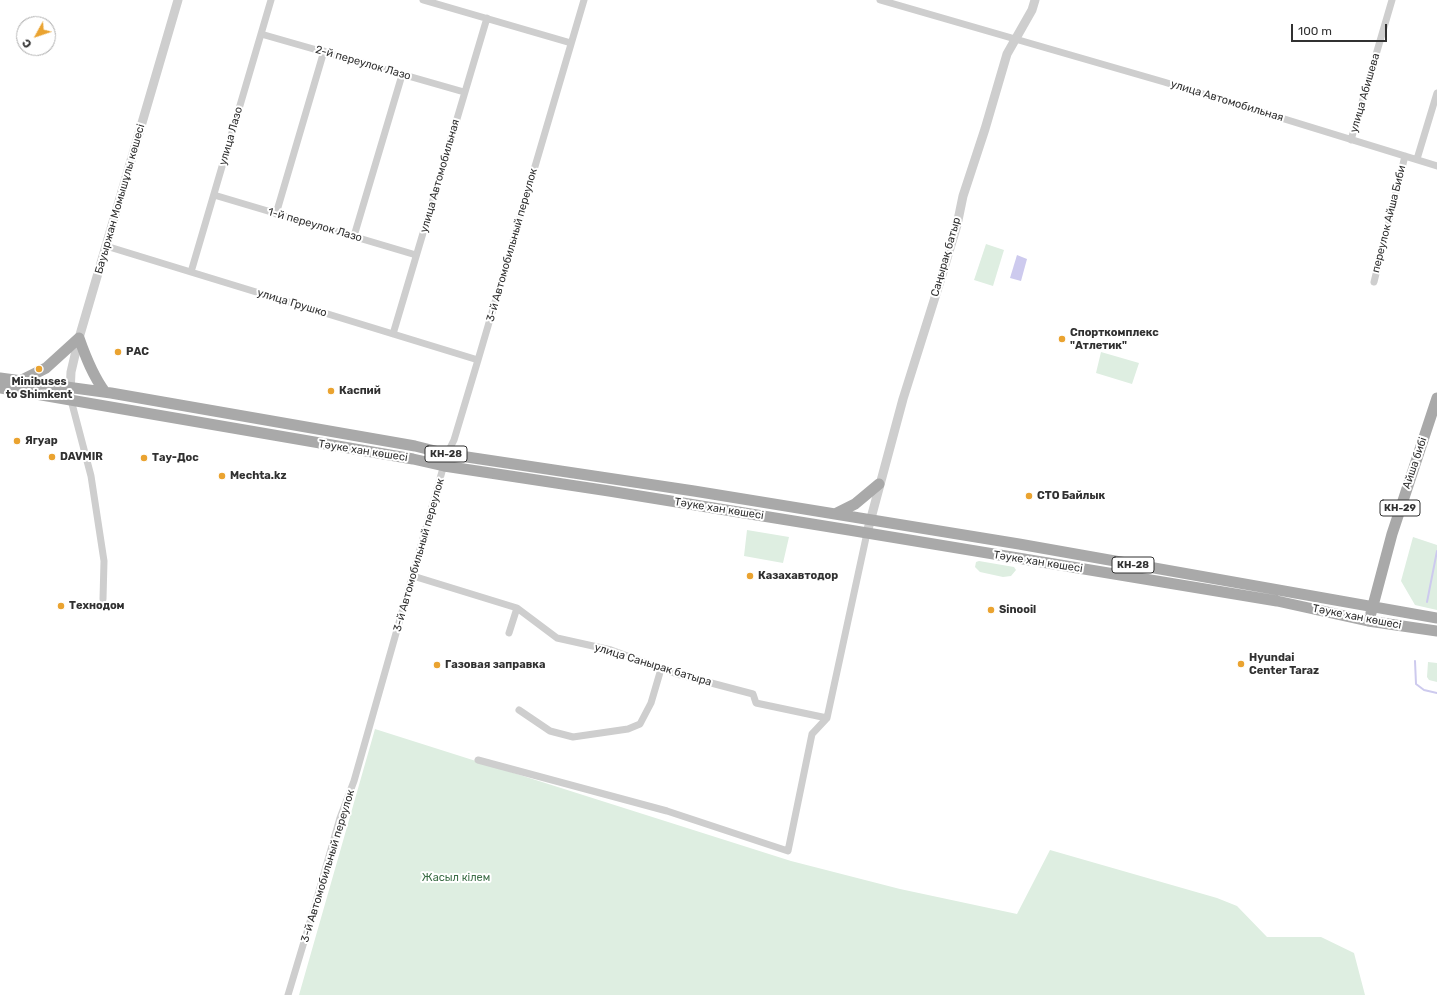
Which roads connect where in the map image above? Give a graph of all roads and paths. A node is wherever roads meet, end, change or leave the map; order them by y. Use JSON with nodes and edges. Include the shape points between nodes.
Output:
{"nodes":[{"id":1,"x":178,"y":0,"type":"edge"},
{"id":2,"x":271,"y":0,"type":"edge"},
{"id":3,"x":423,"y":0,"type":"edge"},
{"id":4,"x":584,"y":0,"type":"edge"},
{"id":5,"x":880,"y":0,"type":"edge"},
{"id":6,"x":1035,"y":0,"type":"edge"},
{"id":7,"x":1392,"y":0,"type":"edge"},
{"id":8,"x":487,"y":18,"type":"junction"},
{"id":9,"x":261,"y":34,"type":"junction"},
{"id":10,"x":1015,"y":40,"type":"junction"},
{"id":11,"x":571,"y":43,"type":"junction"},
{"id":12,"x":324,"y":52,"type":"junction"},
{"id":13,"x":402,"y":75,"type":"junction"},
{"id":14,"x":464,"y":92,"type":"junction"},
{"id":15,"x":1437,"y":93,"type":"edge"},
{"id":16,"x":1351,"y":140,"type":"junction"},
{"id":17,"x":1405,"y":156,"type":"junction"},
{"id":18,"x":1417,"y":160,"type":"junction"},
{"id":19,"x":1437,"y":166,"type":"edge"},
{"id":20,"x":214,"y":195,"type":"junction"},
{"id":21,"x":276,"y":214,"type":"junction"},
{"id":22,"x":354,"y":236,"type":"junction"},
{"id":23,"x":106,"y":246,"type":"junction"},
{"id":24,"x":416,"y":255,"type":"junction"},
{"id":25,"x":191,"y":272,"type":"junction"},
{"id":26,"x":1374,"y":282,"type":"dead end"},
{"id":27,"x":394,"y":334,"type":"junction"},
{"id":28,"x":79,"y":338,"type":"junction"},
{"id":29,"x":478,"y":360,"type":"junction"},
{"id":30,"x":0,"y":378,"type":"edge"},
{"id":31,"x":20,"y":381,"type":"junction"},
{"id":32,"x":70,"y":387,"type":"junction"},
{"id":33,"x":0,"y":388,"type":"edge"},
{"id":34,"x":106,"y":392,"type":"junction"},
{"id":35,"x":1437,"y":398,"type":"edge"},
{"id":36,"x":71,"y":400,"type":"junction"},
{"id":37,"x":447,"y":454,"type":"junction"},
{"id":38,"x":444,"y":466,"type":"junction"},
{"id":39,"x":879,"y":484,"type":"junction"},
{"id":40,"x":835,"y":514,"type":"junction"},
{"id":41,"x":870,"y":520,"type":"junction"},
{"id":42,"x":867,"y":533,"type":"junction"},
{"id":43,"x":413,"y":576,"type":"junction"},
{"id":44,"x":102,"y":599,"type":"dead end"},
{"id":45,"x":1372,"y":607,"type":"junction"},
{"id":46,"x":517,"y":608,"type":"junction"},
{"id":47,"x":1437,"y":618,"type":"edge"},
{"id":48,"x":1368,"y":621,"type":"junction"},
{"id":49,"x":1437,"y":631,"type":"edge"},
{"id":50,"x":509,"y":634,"type":"dead end"},
{"id":51,"x":661,"y":669,"type":"junction"},
{"id":52,"x":519,"y":710,"type":"dead end"},
{"id":53,"x":827,"y":718,"type":"junction"},
{"id":54,"x":478,"y":760,"type":"dead end"},
{"id":55,"x":288,"y":995,"type":"edge"}],
"edges":[{"from":1,"to":23,"type":"street","name":"Бауыржан Момышұлы көшесі"},
{"from":2,"to":9,"type":"street","name":"улица Лазо"},
{"from":3,"to":8,"type":"street"},
{"from":4,"to":11,"type":"street","name":"3-й Автомобильный переулок"},
{"from":5,"to":10,"type":"street","name":"улица Автомобильная"},
{"from":6,"to":10,"type":"street","name":"Саңырақ батыр"},
{"from":7,"to":16,"type":"street","name":"улица Абишева"},
{"from":8,"to":11,"type":"street"},
{"from":8,"to":14,"type":"street","name":"улица Автомобильная"},
{"from":9,"to":12,"type":"street","name":"2-й переулок Лазо"},
{"from":9,"to":20,"type":"street","name":"улица Лазо"},
{"from":10,"to":16,"type":"street","name":"улица Автомобильная","via":[[1164,82]]},
{"from":10,"to":39,"type":"street","name":"Саңырақ батыр","via":[[1007,54],[963,196],[957,225]]},
{"from":11,"to":29,"type":"street","name":"3-й Автомобильный переулок"},
{"from":12,"to":13,"type":"street","name":"2-й переулок Лазо"},
{"from":12,"to":21,"type":"street"},
{"from":13,"to":14,"type":"street","name":"2-й переулок Лазо"},
{"from":13,"to":22,"type":"street"},
{"from":14,"to":24,"type":"street","name":"улица Автомобильная"},
{"from":15,"to":18,"type":"street"},
{"from":16,"to":17,"type":"street","name":"улица Автомобильная"},
{"from":17,"to":18,"type":"street","name":"улица Автомобильная"},
{"from":17,"to":26,"type":"street","name":"переулок Айша Биби"},
{"from":18,"to":19,"type":"street","name":"улица Автомобильная"},
{"from":20,"to":21,"type":"street","name":"1-й переулок Лазо"},
{"from":20,"to":25,"type":"street","name":"улица Лазо"},
{"from":21,"to":22,"type":"street","name":"1-й переулок Лазо"},
{"from":22,"to":24,"type":"street","name":"1-й переулок Лазо"},
{"from":23,"to":25,"type":"street","name":"улица Грушко"},
{"from":23,"to":28,"type":"street","name":"Бауыржан Момышұлы көшесі"},
{"from":24,"to":27,"type":"street","name":"улица Автомобильная"},
{"from":25,"to":27,"type":"street","name":"улица Грушко"},
{"from":27,"to":29,"type":"street","name":"улица Грушко"},
{"from":28,"to":31,"type":"main road","via":[[46,368]]},
{"from":28,"to":32,"type":"street","name":"Бауыржан Момышұлы көшесі"},
{"from":28,"to":34,"type":"main road","via":[[98,384]]},
{"from":29,"to":37,"type":"street","name":"3-й Автомобильный переулок","via":[[454,440]]},
{"from":30,"to":31,"type":"main road","name":"Тәуке хан көшесі","number":"КН-28"},
{"from":31,"to":32,"type":"main road","name":"Тәуке хан көшесі","number":"КН-28"},
{"from":32,"to":34,"type":"main road","name":"Тәуке хан көшесі","number":"КН-28"},
{"from":32,"to":36,"type":"street","name":"Бауыржан Момышұлы көшесі"},
{"from":33,"to":36,"type":"main road","name":"Тәуке хан көшесі","number":"КН-28"},
{"from":34,"to":37,"type":"main road","name":"Тәуке хан көшесі","number":"КН-28","via":[[415,446]]},
{"from":35,"to":45,"type":"main road","name":"Айша бибі","number":"КН-29","via":[[1392,534]]},
{"from":36,"to":38,"type":"main road","name":"Тәуке хан көшесі","number":"КН-28"},
{"from":36,"to":44,"type":"street","via":[[91,476],[104,561]]},
{"from":37,"to":38,"type":"street","name":"3-й Автомобильный переулок"},
{"from":37,"to":40,"type":"main road","name":"Тәуке хан көшесі","number":"КН-28"},
{"from":38,"to":42,"type":"main road","name":"Тәуке хан көшесі","number":"КН-28"},
{"from":38,"to":43,"type":"street","name":"3-й Автомобильный переулок"},
{"from":39,"to":40,"type":"main road","via":[[856,504]]},
{"from":39,"to":41,"type":"street","name":"Саңырақ батыр"},
{"from":40,"to":41,"type":"main road","name":"Тәуке хан көшесі","number":"КН-28"},
{"from":41,"to":42,"type":"street","name":"Саңырақ батыр"},
{"from":41,"to":45,"type":"main road","name":"Тәуке хан көшесі","number":"КН-28"},
{"from":42,"to":48,"type":"main road","name":"Тәуке хан көшесі","number":"КН-28","via":[[1269,600]]},
{"from":42,"to":53,"type":"street"},
{"from":43,"to":46,"type":"street","name":"улица Санырак батыра"},
{"from":43,"to":55,"type":"street","name":"3-й Автомобильный переулок","via":[[354,781],[340,818]]},
{"from":45,"to":47,"type":"main road","name":"Тәуке хан көшесі","number":"КН-28"},
{"from":45,"to":48,"type":"main road","name":"Айша бибі","number":"КН-29"},
{"from":46,"to":50,"type":"street"},
{"from":46,"to":51,"type":"street","name":"улица Санырак батыра","via":[[557,638],[611,650]]},
{"from":48,"to":49,"type":"main road","name":"Тәуке хан көшесі","number":"КН-28"},
{"from":51,"to":52,"type":"street","via":[[651,703],[640,724],[628,729],[574,737],[550,731]]},
{"from":51,"to":53,"type":"street","name":"улица Санырак батыра","via":[[753,694],[756,704]]},
{"from":53,"to":54,"type":"street","via":[[812,734],[788,851],[667,811]]}]}
